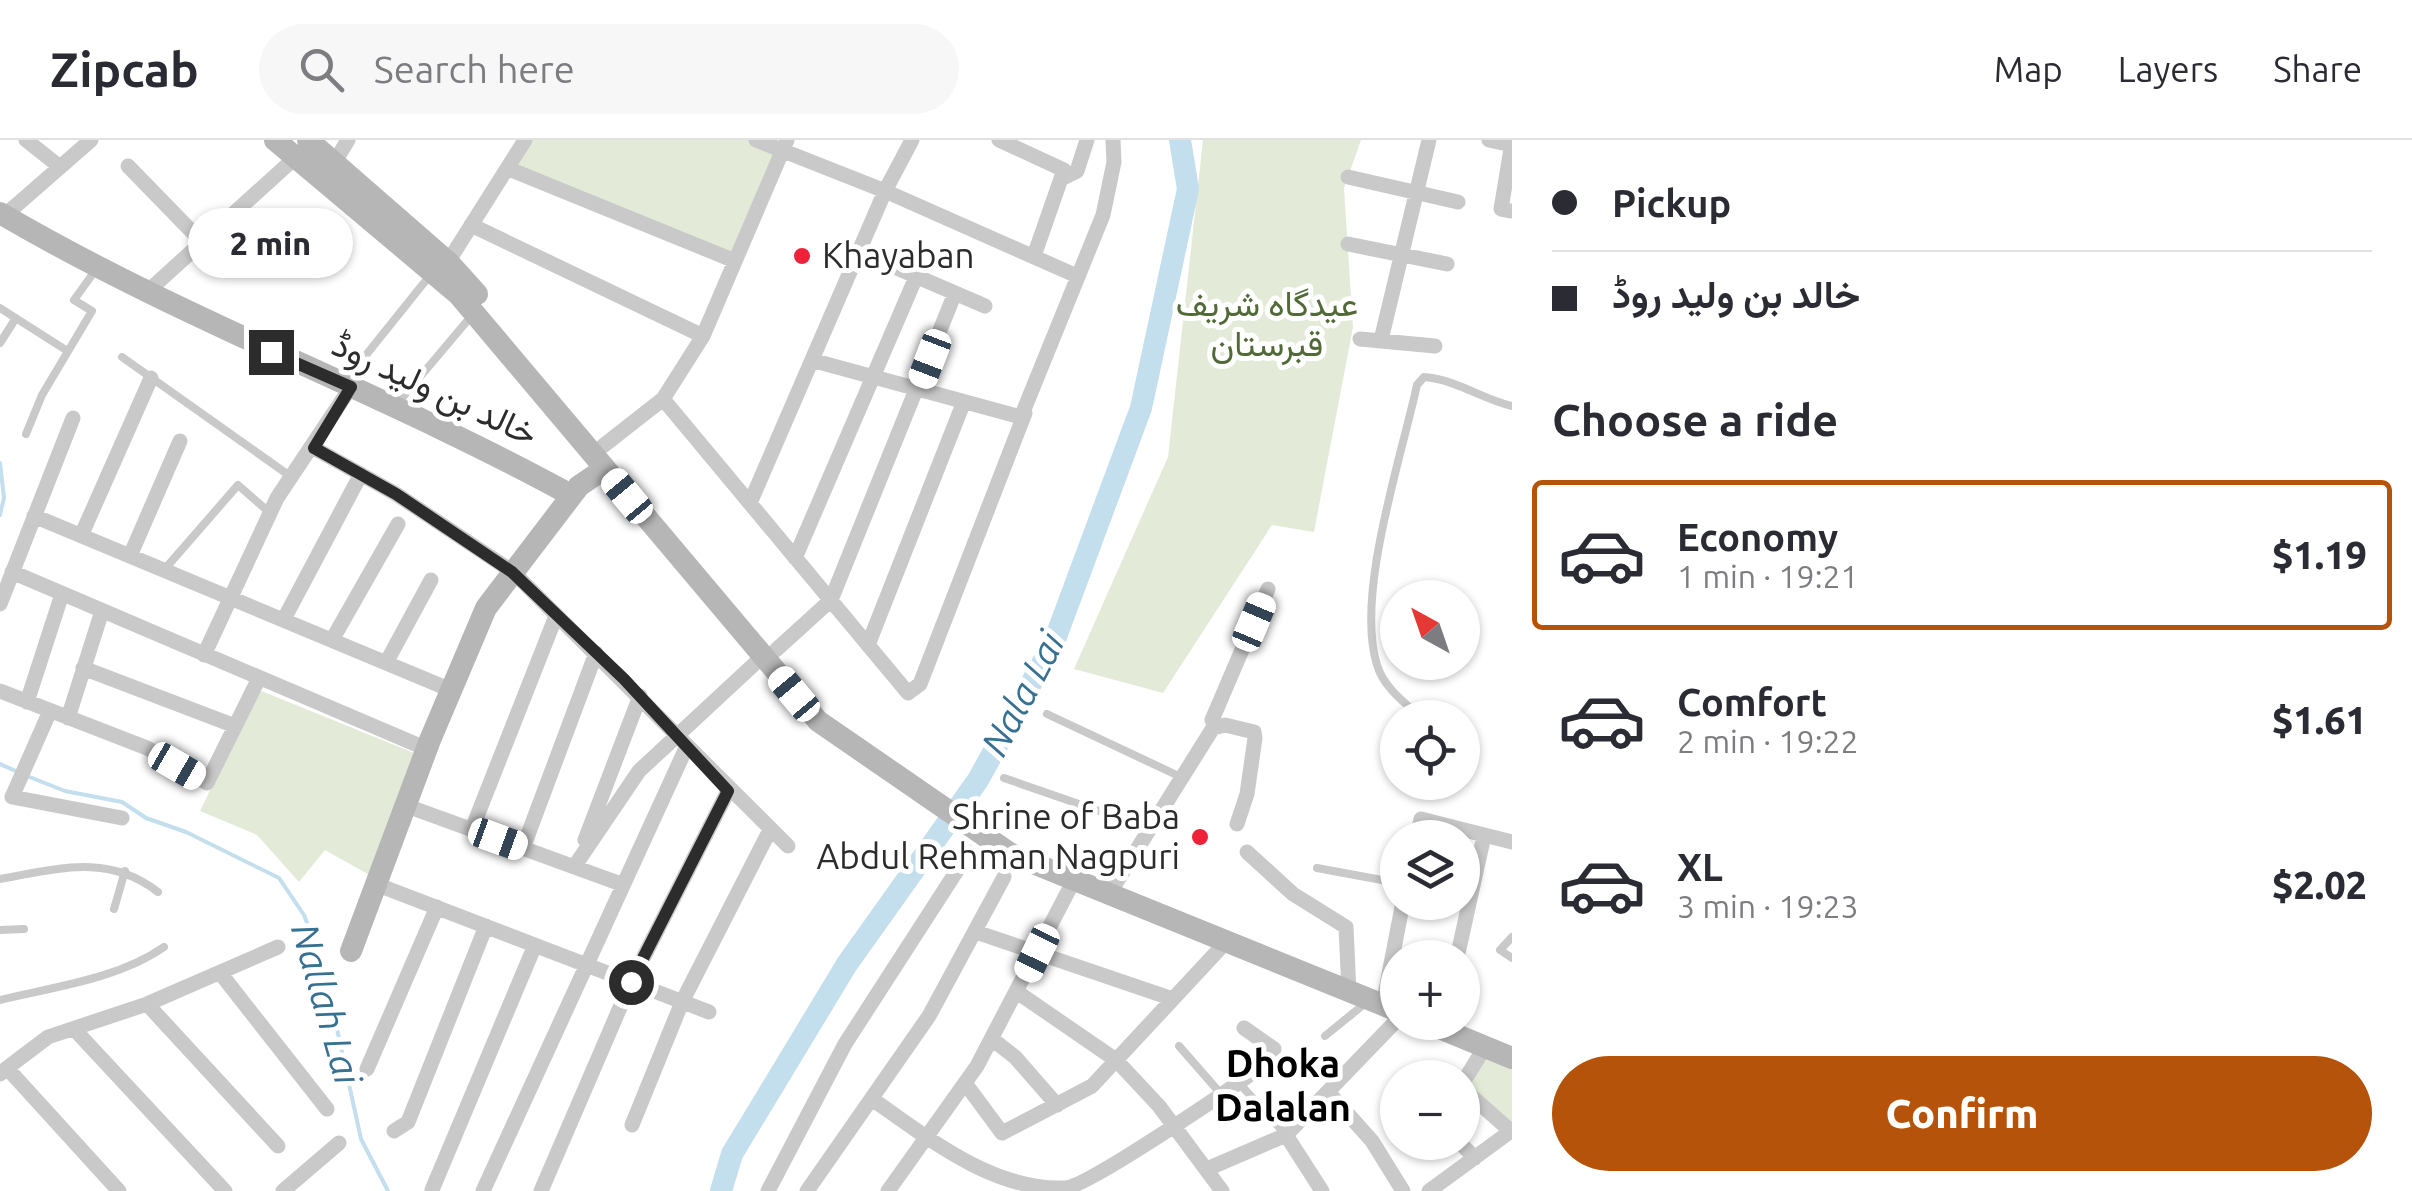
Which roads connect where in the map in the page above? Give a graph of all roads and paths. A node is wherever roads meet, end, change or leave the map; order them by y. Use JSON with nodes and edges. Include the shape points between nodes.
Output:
{"nodes":[{"id":1,"x":26,"y":140,"type":"edge"},
{"id":2,"x":91,"y":140,"type":"edge"},
{"id":3,"x":276,"y":140,"type":"edge"},
{"id":4,"x":348,"y":140,"type":"edge"},
{"id":5,"x":524,"y":140,"type":"edge"},
{"id":6,"x":756,"y":140,"type":"edge"},
{"id":7,"x":912,"y":140,"type":"edge"},
{"id":8,"x":999,"y":140,"type":"edge"},
{"id":9,"x":1087,"y":140,"type":"edge"},
{"id":10,"x":1113,"y":140,"type":"edge"},
{"id":11,"x":1429,"y":140,"type":"edge"},
{"id":12,"x":1490,"y":140,"type":"edge"},
{"id":13,"x":1512,"y":144,"type":"edge"},
{"id":14,"x":784,"y":145,"type":"edge"},
{"id":15,"x":302,"y":148,"type":"edge"},
{"id":16,"x":334,"y":163,"type":"junction"},
{"id":17,"x":128,"y":166,"type":"dead end"},
{"id":18,"x":60,"y":167,"type":"junction"},
{"id":19,"x":509,"y":169,"type":"junction"},
{"id":20,"x":1065,"y":177,"type":"junction"},
{"id":21,"x":1348,"y":177,"type":"dead end"},
{"id":22,"x":885,"y":190,"type":"junction"},
{"id":23,"x":1417,"y":191,"type":"junction"},
{"id":24,"x":1458,"y":202,"type":"dead end"},
{"id":25,"x":1512,"y":211,"type":"edge"},
{"id":26,"x":2,"y":214,"type":"edge"},
{"id":27,"x":472,"y":225,"type":"junction"},
{"id":28,"x":202,"y":242,"type":"junction"},
{"id":29,"x":1348,"y":244,"type":"dead end"},
{"id":30,"x":860,"y":252,"type":"junction"},
{"id":31,"x":1402,"y":254,"type":"junction"},
{"id":32,"x":1034,"y":256,"type":"junction"},
{"id":33,"x":735,"y":261,"type":"junction"},
{"id":34,"x":1447,"y":264,"type":"dead end"},
{"id":35,"x":441,"y":266,"type":"junction"},
{"id":36,"x":97,"y":268,"type":"junction"},
{"id":37,"x":916,"y":276,"type":"junction"},
{"id":38,"x":1077,"y":276,"type":"junction"},
{"id":39,"x":147,"y":292,"type":"junction"},
{"id":40,"x":955,"y":293,"type":"junction"},
{"id":41,"x":985,"y":306,"type":"dead end"},
{"id":42,"x":0,"y":308,"type":"edge"},
{"id":43,"x":474,"y":314,"type":"junction"},
{"id":44,"x":16,"y":318,"type":"junction"},
{"id":45,"x":703,"y":336,"type":"junction"},
{"id":46,"x":1360,"y":340,"type":"dead end"},
{"id":47,"x":1381,"y":340,"type":"junction"},
{"id":48,"x":0,"y":343,"type":"edge"},
{"id":49,"x":1435,"y":346,"type":"dead end"},
{"id":50,"x":66,"y":350,"type":"junction"},
{"id":51,"x":122,"y":357,"type":"dead end"},
{"id":52,"x":815,"y":361,"type":"junction"},
{"id":53,"x":151,"y":378,"type":"junction"},
{"id":54,"x":872,"y":378,"type":"junction"},
{"id":55,"x":347,"y":385,"type":"junction"},
{"id":56,"x":918,"y":392,"type":"junction"},
{"id":57,"x":664,"y":400,"type":"junction"},
{"id":58,"x":964,"y":404,"type":"junction"},
{"id":59,"x":396,"y":406,"type":"junction"},
{"id":60,"x":1512,"y":406,"type":"edge"},
{"id":61,"x":1025,"y":413,"type":"junction"},
{"id":62,"x":73,"y":418,"type":"dead end"},
{"id":63,"x":26,"y":434,"type":"dead end"},
{"id":64,"x":180,"y":440,"type":"dead end"},
{"id":65,"x":314,"y":448,"type":"junction"},
{"id":66,"x":604,"y":458,"type":"junction"},
{"id":67,"x":360,"y":474,"type":"junction"},
{"id":68,"x":292,"y":477,"type":"junction"},
{"id":69,"x":571,"y":495,"type":"junction"},
{"id":70,"x":750,"y":503,"type":"junction"},
{"id":71,"x":270,"y":513,"type":"junction"},
{"id":72,"x":34,"y":516,"type":"junction"},
{"id":73,"x":398,"y":524,"type":"dead end"},
{"id":74,"x":81,"y":536,"type":"junction"},
{"id":75,"x":130,"y":556,"type":"junction"},
{"id":76,"x":796,"y":558,"type":"junction"},
{"id":77,"x":164,"y":570,"type":"junction"},
{"id":78,"x":12,"y":572,"type":"junction"},
{"id":79,"x":512,"y":572,"type":"junction"},
{"id":80,"x":430,"y":580,"type":"dead end"},
{"id":81,"x":1268,"y":588,"type":"dead end"},
{"id":82,"x":62,"y":594,"type":"junction"},
{"id":83,"x":231,"y":596,"type":"junction"},
{"id":84,"x":831,"y":600,"type":"junction"},
{"id":85,"x":0,"y":604,"type":"edge"},
{"id":86,"x":102,"y":611,"type":"junction"},
{"id":87,"x":556,"y":616,"type":"junction"},
{"id":88,"x":284,"y":620,"type":"junction"},
{"id":89,"x":332,"y":640,"type":"junction"},
{"id":90,"x":868,"y":645,"type":"junction"},
{"id":91,"x":596,"y":652,"type":"junction"},
{"id":92,"x":769,"y":653,"type":"junction"},
{"id":93,"x":204,"y":655,"type":"junction"},
{"id":94,"x":386,"y":662,"type":"junction"},
{"id":95,"x":83,"y":668,"type":"junction"},
{"id":96,"x":258,"y":678,"type":"junction"},
{"id":97,"x":0,"y":690,"type":"edge"},
{"id":98,"x":451,"y":690,"type":"junction"},
{"id":99,"x":640,"y":696,"type":"junction"},
{"id":100,"x":1400,"y":700,"type":"edge"},
{"id":101,"x":28,"y":702,"type":"junction"},
{"id":102,"x":50,"y":711,"type":"junction"},
{"id":103,"x":1046,"y":714,"type":"dead end"},
{"id":104,"x":68,"y":718,"type":"junction"},
{"id":105,"x":235,"y":726,"type":"junction"},
{"id":106,"x":1217,"y":727,"type":"junction"},
{"id":107,"x":682,"y":741,"type":"junction"},
{"id":108,"x":427,"y":749,"type":"junction"},
{"id":109,"x":1004,"y":778,"type":"dead end"},
{"id":110,"x":1183,"y":778,"type":"junction"},
{"id":111,"x":728,"y":791,"type":"junction"},
{"id":112,"x":406,"y":806,"type":"junction"},
{"id":113,"x":122,"y":818,"type":"dead end"},
{"id":114,"x":1237,"y":824,"type":"dead end"},
{"id":115,"x":1151,"y":828,"type":"junction"},
{"id":116,"x":472,"y":829,"type":"junction"},
{"id":117,"x":770,"y":830,"type":"junction"},
{"id":118,"x":1480,"y":835,"type":"edge"},
{"id":119,"x":1484,"y":836,"type":"junction"},
{"id":120,"x":1512,"y":842,"type":"edge"},
{"id":121,"x":788,"y":846,"type":"dead end"},
{"id":122,"x":523,"y":848,"type":"junction"},
{"id":123,"x":969,"y":852,"type":"dead end"},
{"id":124,"x":1247,"y":852,"type":"dead end"},
{"id":125,"x":574,"y":867,"type":"junction"},
{"id":126,"x":1317,"y":868,"type":"dead end"},
{"id":127,"x":124,"y":871,"type":"junction"},
{"id":128,"x":1004,"y":877,"type":"dead end"},
{"id":129,"x":0,"y":879,"type":"edge"},
{"id":130,"x":1074,"y":880,"type":"junction"},
{"id":131,"x":1380,"y":880,"type":"edge"},
{"id":132,"x":621,"y":884,"type":"junction"},
{"id":133,"x":378,"y":885,"type":"junction"},
{"id":134,"x":158,"y":892,"type":"dead end"},
{"id":135,"x":1109,"y":894,"type":"junction"},
{"id":136,"x":437,"y":908,"type":"junction"},
{"id":137,"x":114,"y":909,"type":"dead end"},
{"id":138,"x":1400,"y":920,"type":"edge"},
{"id":139,"x":486,"y":926,"type":"junction"},
{"id":140,"x":24,"y":929,"type":"dead end"},
{"id":141,"x":0,"y":930,"type":"edge"},
{"id":142,"x":976,"y":932,"type":"junction"},
{"id":143,"x":1512,"y":937,"type":"edge"},
{"id":144,"x":1461,"y":940,"type":"edge"},
{"id":145,"x":1226,"y":942,"type":"junction"},
{"id":146,"x":535,"y":945,"type":"junction"},
{"id":147,"x":164,"y":947,"type":"dead end"},
{"id":148,"x":278,"y":947,"type":"dead end"},
{"id":149,"x":351,"y":951,"type":"dead end"},
{"id":150,"x":1037,"y":953,"type":"junction"},
{"id":151,"x":1512,"y":958,"type":"edge"},
{"id":152,"x":587,"y":966,"type":"junction"},
{"id":153,"x":222,"y":974,"type":"junction"},
{"id":154,"x":631,"y":982,"type":"junction"},
{"id":155,"x":1017,"y":992,"type":"junction"},
{"id":156,"x":1173,"y":999,"type":"junction"},
{"id":157,"x":0,"y":1000,"type":"edge"},
{"id":158,"x":682,"y":1002,"type":"junction"},
{"id":159,"x":146,"y":1004,"type":"junction"},
{"id":160,"x":1379,"y":1005,"type":"edge"},
{"id":161,"x":709,"y":1012,"type":"dead end"},
{"id":162,"x":74,"y":1028,"type":"junction"},
{"id":163,"x":1244,"y":1028,"type":"dead end"},
{"id":164,"x":1325,"y":1036,"type":"dead end"},
{"id":165,"x":992,"y":1039,"type":"junction"},
{"id":166,"x":1469,"y":1040,"type":"edge"},
{"id":167,"x":1180,"y":1046,"type":"dead end"},
{"id":168,"x":1485,"y":1047,"type":"junction"},
{"id":169,"x":1512,"y":1058,"type":"edge"},
{"id":170,"x":1116,"y":1060,"type":"junction"},
{"id":171,"x":1477,"y":1060,"type":"edge"},
{"id":172,"x":367,"y":1070,"type":"dead end"},
{"id":173,"x":3,"y":1071,"type":"edge"},
{"id":174,"x":1239,"y":1083,"type":"junction"},
{"id":175,"x":965,"y":1084,"type":"junction"},
{"id":176,"x":1221,"y":1094,"type":"junction"},
{"id":177,"x":1330,"y":1094,"type":"junction"},
{"id":178,"x":872,"y":1099,"type":"junction"},
{"id":179,"x":1480,"y":1103,"type":"edge"},
{"id":180,"x":1058,"y":1105,"type":"junction"},
{"id":181,"x":327,"y":1108,"type":"dead end"},
{"id":182,"x":632,"y":1125,"type":"dead end"},
{"id":183,"x":1174,"y":1126,"type":"junction"},
{"id":184,"x":394,"y":1131,"type":"dead end"},
{"id":185,"x":1511,"y":1131,"type":"edge"},
{"id":186,"x":1286,"y":1135,"type":"junction"},
{"id":187,"x":928,"y":1138,"type":"junction"},
{"id":188,"x":339,"y":1143,"type":"dead end"},
{"id":189,"x":278,"y":1146,"type":"dead end"},
{"id":190,"x":1480,"y":1154,"type":"edge"},
{"id":191,"x":1472,"y":1160,"type":"edge"},
{"id":192,"x":1207,"y":1169,"type":"junction"},
{"id":193,"x":778,"y":1171,"type":"junction"},
{"id":194,"x":894,"y":1184,"type":"edge"},
{"id":195,"x":432,"y":1190,"type":"edge"},
{"id":196,"x":119,"y":1191,"type":"edge"},
{"id":197,"x":225,"y":1191,"type":"edge"},
{"id":198,"x":283,"y":1191,"type":"edge"},
{"id":199,"x":483,"y":1191,"type":"edge"},
{"id":200,"x":541,"y":1191,"type":"edge"},
{"id":201,"x":768,"y":1191,"type":"edge"},
{"id":202,"x":806,"y":1191,"type":"edge"},
{"id":203,"x":914,"y":1191,"type":"edge"},
{"id":204,"x":1222,"y":1191,"type":"edge"},
{"id":205,"x":1322,"y":1191,"type":"edge"},
{"id":206,"x":1403,"y":1191,"type":"edge"},
{"id":207,"x":1429,"y":1191,"type":"edge"}],
"edges":[{"from":1,"to":18,"type":"street"},
{"from":2,"to":18,"type":"street"},
{"from":3,"to":15,"type":"main road"},
{"from":4,"to":16,"type":"street"},
{"from":5,"to":19,"type":"street"},
{"from":6,"to":14,"type":"street"},
{"from":7,"to":22,"type":"street"},
{"from":8,"to":20,"type":"street","via":[[1058,166]]},
{"from":9,"to":20,"type":"street","via":[[1077,171]]},
{"from":10,"to":38,"type":"street","via":[[1104,215]]},
{"from":11,"to":23,"type":"street"},
{"from":12,"to":13,"type":"street"},
{"from":13,"to":25,"type":"street","via":[[1501,209]]},
{"from":14,"to":22,"type":"street"},
{"from":14,"to":33,"type":"street"},
{"from":15,"to":16,"type":"main road"},
{"from":15,"to":28,"type":"street"},
{"from":15,"to":35,"type":"main road"},
{"from":16,"to":35,"type":"main road"},
{"from":17,"to":28,"type":"street"},
{"from":18,"to":26,"type":"street"},
{"from":19,"to":27,"type":"street"},
{"from":19,"to":33,"type":"street"},
{"from":20,"to":32,"type":"street"},
{"from":21,"to":23,"type":"street"},
{"from":22,"to":30,"type":"street"},
{"from":22,"to":32,"type":"street"},
{"from":23,"to":24,"type":"street"},
{"from":23,"to":31,"type":"street"},
{"from":26,"to":36,"type":"main road","name":"خالد بن ولید روڈ"},
{"from":27,"to":35,"type":"street"},
{"from":27,"to":45,"type":"street"},
{"from":28,"to":39,"type":"street"},
{"from":29,"to":31,"type":"street"},
{"from":30,"to":37,"type":"street"},
{"from":30,"to":52,"type":"street"},
{"from":31,"to":34,"type":"street"},
{"from":31,"to":47,"type":"street"},
{"from":32,"to":38,"type":"street"},
{"from":33,"to":45,"type":"street"},
{"from":35,"to":43,"type":"main road"},
{"from":35,"to":55,"type":"lane"},
{"from":35,"to":66,"type":"main road"},
{"from":36,"to":39,"type":"main road","name":"خالد بن ولید روڈ"},
{"from":36,"to":50,"type":"lane","via":[[74,300],[92,312]]},
{"from":37,"to":40,"type":"street"},
{"from":37,"to":54,"type":"street"},
{"from":38,"to":61,"type":"street"},
{"from":39,"to":55,"type":"main road","name":"خالد بن ولید روڈ"},
{"from":40,"to":41,"type":"street"},
{"from":40,"to":56,"type":"street"},
{"from":42,"to":44,"type":"lane"},
{"from":43,"to":59,"type":"lane"},
{"from":43,"to":66,"type":"main road"},
{"from":44,"to":48,"type":"lane"},
{"from":44,"to":50,"type":"lane"},
{"from":45,"to":57,"type":"street"},
{"from":46,"to":47,"type":"street"},
{"from":47,"to":49,"type":"street"},
{"from":50,"to":63,"type":"lane"},
{"from":51,"to":53,"type":"lane"},
{"from":52,"to":54,"type":"street"},
{"from":52,"to":70,"type":"street"},
{"from":53,"to":68,"type":"lane"},
{"from":53,"to":74,"type":"street"},
{"from":54,"to":56,"type":"street"},
{"from":54,"to":76,"type":"street"},
{"from":55,"to":59,"type":"main road","name":"خالد بن ولید روڈ"},
{"from":55,"to":65,"type":"street"},
{"from":56,"to":58,"type":"street"},
{"from":56,"to":84,"type":"street"},
{"from":57,"to":66,"type":"street"},
{"from":57,"to":70,"type":"street"},
{"from":58,"to":61,"type":"street","via":[[1017,418]]},
{"from":58,"to":90,"type":"street"},
{"from":59,"to":69,"type":"main road","name":"خالد بن ولید روڈ"},
{"from":60,"to":100,"type":"lane","via":[[1469,386],[1424,377],[1417,385],[1369,610],[1377,666]]},
{"from":61,"to":90,"type":"street","via":[[920,684],[908,693]]},
{"from":62,"to":72,"type":"street"},
{"from":64,"to":75,"type":"street"},
{"from":65,"to":67,"type":"street"},
{"from":65,"to":68,"type":"street"},
{"from":66,"to":69,"type":"main road"},
{"from":66,"to":92,"type":"main road"},
{"from":67,"to":79,"type":"street"},
{"from":67,"to":88,"type":"street"},
{"from":68,"to":71,"type":"street"},
{"from":69,"to":79,"type":"main road"},
{"from":70,"to":76,"type":"street"},
{"from":71,"to":77,"type":"lane","via":[[238,486]]},
{"from":71,"to":83,"type":"street"},
{"from":72,"to":74,"type":"street"},
{"from":72,"to":78,"type":"street"},
{"from":73,"to":89,"type":"street"},
{"from":74,"to":75,"type":"street"},
{"from":75,"to":77,"type":"street"},
{"from":76,"to":84,"type":"street"},
{"from":77,"to":83,"type":"street"},
{"from":78,"to":82,"type":"street"},
{"from":78,"to":85,"type":"street"},
{"from":79,"to":87,"type":"street"},
{"from":79,"to":98,"type":"main road","via":[[486,608]]},
{"from":80,"to":94,"type":"street"},
{"from":81,"to":106,"type":"street","via":[[1212,720]]},
{"from":82,"to":86,"type":"street"},
{"from":82,"to":101,"type":"street"},
{"from":83,"to":88,"type":"street"},
{"from":83,"to":93,"type":"street"},
{"from":84,"to":90,"type":"street"},
{"from":84,"to":92,"type":"street"},
{"from":86,"to":93,"type":"street"},
{"from":86,"to":95,"type":"street"},
{"from":87,"to":91,"type":"street"},
{"from":87,"to":116,"type":"street"},
{"from":88,"to":89,"type":"street"},
{"from":89,"to":94,"type":"street"},
{"from":91,"to":99,"type":"street"},
{"from":91,"to":122,"type":"street"},
{"from":92,"to":107,"type":"street"},
{"from":92,"to":130,"type":"main road","via":[[818,720],[1011,854]]},
{"from":93,"to":96,"type":"street"},
{"from":94,"to":98,"type":"street"},
{"from":95,"to":104,"type":"street"},
{"from":95,"to":105,"type":"street"},
{"from":96,"to":105,"type":"street"},
{"from":96,"to":108,"type":"street"},
{"from":97,"to":101,"type":"street"},
{"from":98,"to":108,"type":"main road"},
{"from":99,"to":107,"type":"street"},
{"from":99,"to":125,"type":"street"},
{"from":101,"to":102,"type":"street"},
{"from":102,"to":104,"type":"street"},
{"from":102,"to":113,"type":"street","via":[[12,797]]},
{"from":103,"to":110,"type":"lane"},
{"from":104,"to":105,"type":"street","via":[[148,748],[207,782]]},
{"from":106,"to":110,"type":"street"},
{"from":106,"to":114,"type":"street","via":[[1254,732]]},
{"from":107,"to":111,"type":"street"},
{"from":107,"to":125,"type":"street","via":[[638,771]]},
{"from":107,"to":132,"type":"street"},
{"from":108,"to":112,"type":"main road"},
{"from":109,"to":115,"type":"lane"},
{"from":110,"to":115,"type":"street"},
{"from":111,"to":117,"type":"street"},
{"from":111,"to":154,"type":"street"},
{"from":112,"to":116,"type":"street"},
{"from":112,"to":133,"type":"main road"},
{"from":115,"to":135,"type":"street"},
{"from":116,"to":122,"type":"street"},
{"from":117,"to":121,"type":"street"},
{"from":117,"to":158,"type":"street"},
{"from":118,"to":119,"type":"street"},
{"from":119,"to":120,"type":"street"},
{"from":119,"to":144,"type":"street"},
{"from":122,"to":125,"type":"street"},
{"from":123,"to":193,"type":"street","via":[[846,1044]]},
{"from":124,"to":160,"type":"street","via":[[1293,894],[1346,927]]},
{"from":125,"to":132,"type":"street"},
{"from":126,"to":131,"type":"lane"},
{"from":127,"to":129,"type":"lane","via":[[81,865]]},
{"from":127,"to":134,"type":"lane"},
{"from":127,"to":137,"type":"lane"},
{"from":128,"to":142,"type":"street"},
{"from":130,"to":135,"type":"main road"},
{"from":130,"to":150,"type":"street"},
{"from":132,"to":152,"type":"street"},
{"from":133,"to":136,"type":"street"},
{"from":133,"to":149,"type":"main road"},
{"from":135,"to":145,"type":"main road"},
{"from":136,"to":139,"type":"street"},
{"from":136,"to":172,"type":"street"},
{"from":138,"to":160,"type":"street"},
{"from":139,"to":146,"type":"street"},
{"from":139,"to":184,"type":"street","via":[[408,1122]]},
{"from":140,"to":141,"type":"lane"},
{"from":142,"to":150,"type":"street"},
{"from":142,"to":178,"type":"street"},
{"from":143,"to":151,"type":"lane","via":[[1500,950]]},
{"from":145,"to":156,"type":"street"},
{"from":145,"to":160,"type":"main road"},
{"from":146,"to":152,"type":"street"},
{"from":146,"to":195,"type":"street"},
{"from":147,"to":157,"type":"lane","via":[[90,978]]},
{"from":148,"to":153,"type":"street"},
{"from":150,"to":155,"type":"street"},
{"from":150,"to":156,"type":"street"},
{"from":152,"to":154,"type":"street"},
{"from":152,"to":199,"type":"street"},
{"from":153,"to":159,"type":"street"},
{"from":153,"to":181,"type":"street"},
{"from":154,"to":158,"type":"street"},
{"from":154,"to":200,"type":"street"},
{"from":155,"to":165,"type":"street"},
{"from":155,"to":170,"type":"street"},
{"from":156,"to":170,"type":"street"},
{"from":158,"to":161,"type":"street"},
{"from":158,"to":182,"type":"street"},
{"from":159,"to":162,"type":"street"},
{"from":159,"to":189,"type":"street"},
{"from":160,"to":164,"type":"lane"},
{"from":160,"to":177,"type":"street"},
{"from":162,"to":173,"type":"street","via":[[48,1037]]},
{"from":162,"to":197,"type":"street"},
{"from":163,"to":174,"type":"street","via":[[1274,1048]]},
{"from":165,"to":175,"type":"street"},
{"from":165,"to":180,"type":"street"},
{"from":166,"to":168,"type":"main road"},
{"from":167,"to":176,"type":"lane"},
{"from":168,"to":169,"type":"main road"},
{"from":168,"to":171,"type":"street"},
{"from":170,"to":180,"type":"street","via":[[1092,1086]]},
{"from":170,"to":183,"type":"street"},
{"from":173,"to":196,"type":"street"},
{"from":174,"to":176,"type":"street"},
{"from":174,"to":186,"type":"lane"},
{"from":175,"to":180,"type":"street","via":[[1002,1133]]},
{"from":175,"to":187,"type":"street"},
{"from":176,"to":183,"type":"street"},
{"from":177,"to":186,"type":"street"},
{"from":177,"to":206,"type":"street","via":[[1372,1141]]},
{"from":178,"to":187,"type":"street"},
{"from":178,"to":202,"type":"street"},
{"from":179,"to":185,"type":"street"},
{"from":183,"to":187,"type":"street","via":[[1069,1188],[974,1167]]},
{"from":183,"to":192,"type":"street"},
{"from":185,"to":190,"type":"street"},
{"from":186,"to":192,"type":"street"},
{"from":186,"to":205,"type":"street"},
{"from":187,"to":194,"type":"street"},
{"from":188,"to":198,"type":"street"},
{"from":191,"to":207,"type":"street"},
{"from":192,"to":204,"type":"street"},
{"from":193,"to":201,"type":"street"},
{"from":193,"to":202,"type":"street"},
{"from":194,"to":203,"type":"street"}]}
